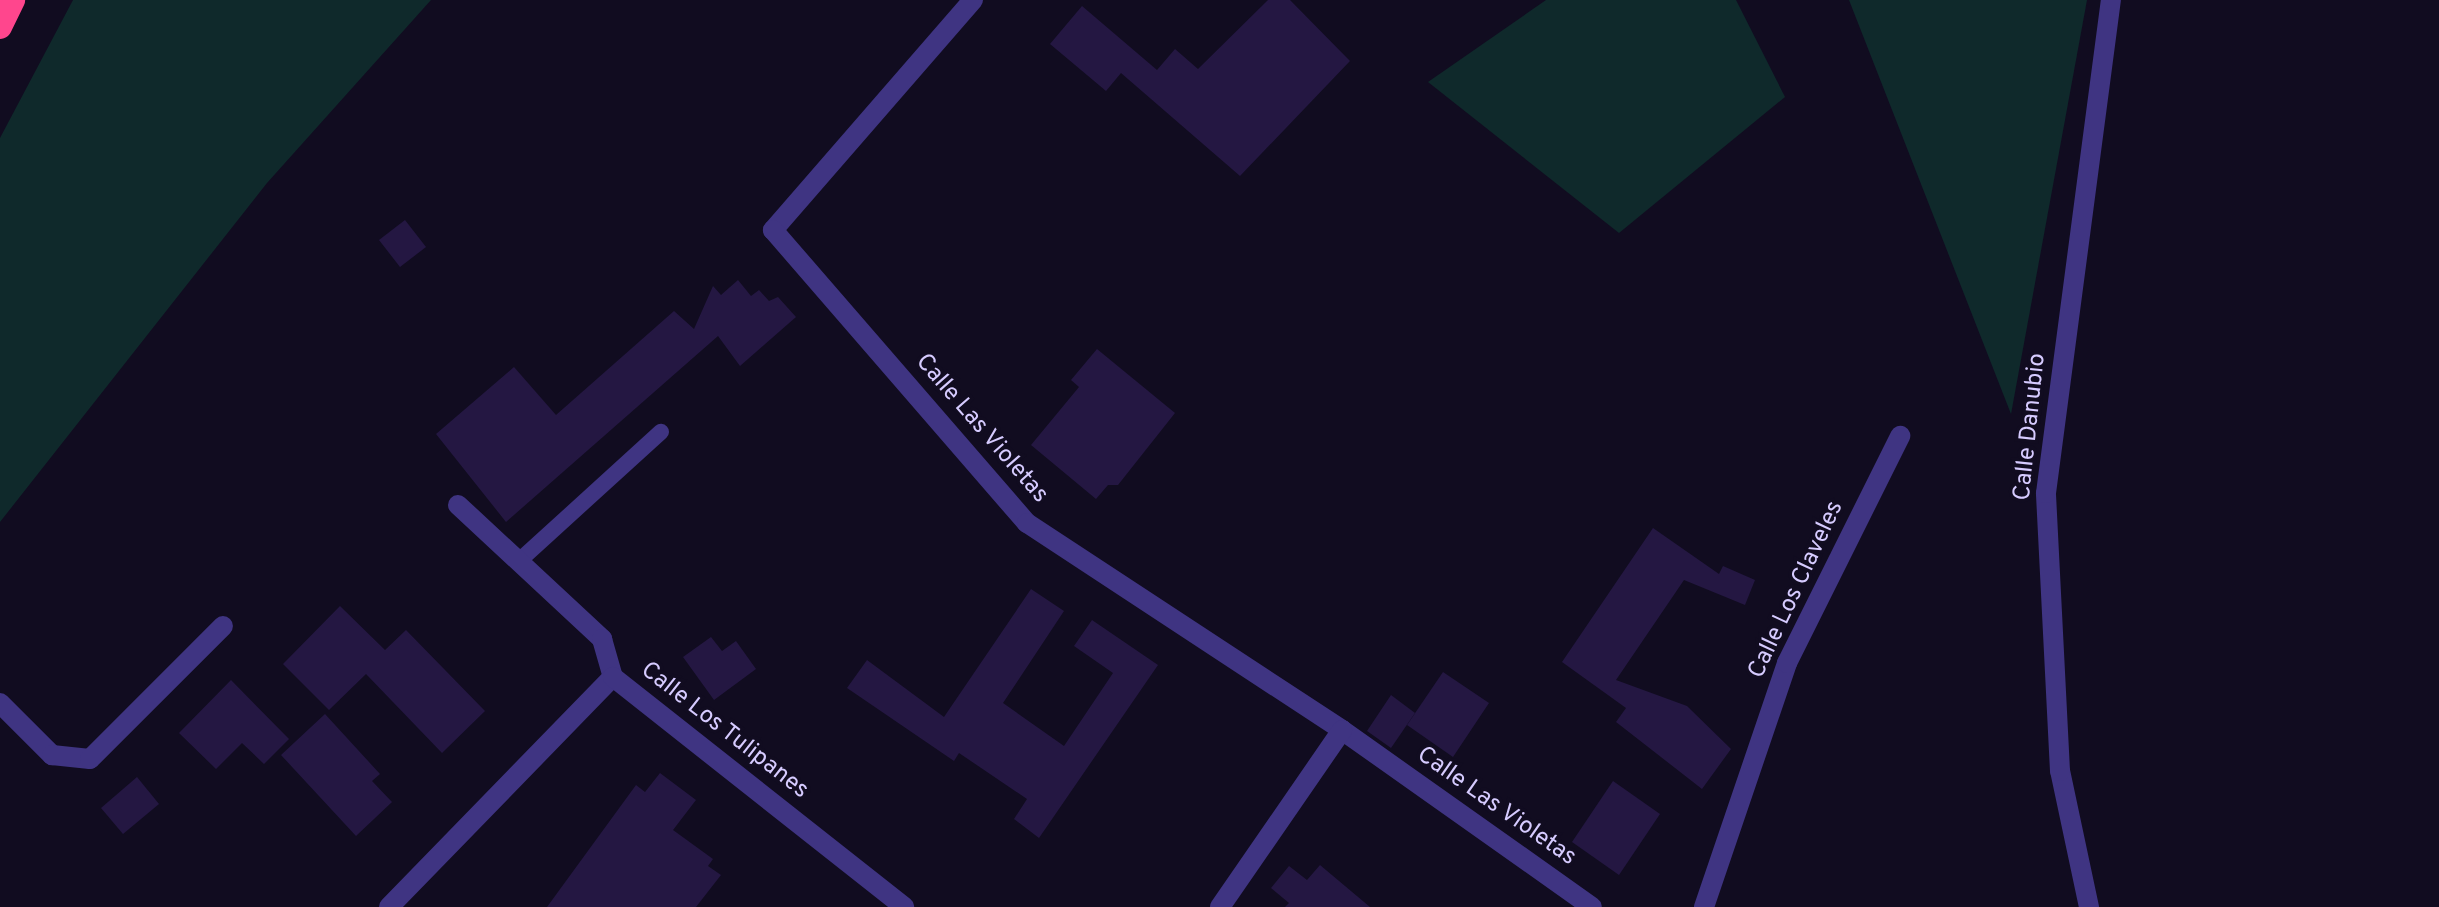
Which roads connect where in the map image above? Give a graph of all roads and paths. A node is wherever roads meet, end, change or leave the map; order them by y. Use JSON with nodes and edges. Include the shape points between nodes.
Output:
{"nodes":[{"id":1,"x":13,"y":0,"type":"edge"},
{"id":2,"x":973,"y":0,"type":"edge"},
{"id":3,"x":2111,"y":0,"type":"edge"},
{"id":4,"x":0,"y":27,"type":"edge"},
{"id":5,"x":661,"y":432,"type":"dead end"},
{"id":6,"x":1900,"y":436,"type":"dead end"},
{"id":7,"x":458,"y":505,"type":"dead end"},
{"id":8,"x":519,"y":561,"type":"junction"},
{"id":9,"x":223,"y":626,"type":"dead end"},
{"id":10,"x":613,"y":677,"type":"junction"},
{"id":11,"x":0,"y":703,"type":"edge"},
{"id":12,"x":1342,"y":730,"type":"junction"},
{"id":13,"x":389,"y":907,"type":"edge"},
{"id":14,"x":904,"y":907,"type":"edge"},
{"id":15,"x":1220,"y":907,"type":"edge"},
{"id":16,"x":1592,"y":907,"type":"edge"},
{"id":17,"x":1704,"y":907,"type":"edge"},
{"id":18,"x":2089,"y":907,"type":"edge"}],
"edges":[{"from":1,"to":4,"type":"highway"},
{"from":2,"to":12,"type":"street","name":"Calle Las Violetas","via":[[773,230],[1027,523]]},
{"from":3,"to":18,"type":"street","name":"Calle Danubio","via":[[2046,493],[2060,771]]},
{"from":5,"to":8,"type":"lane"},
{"from":6,"to":17,"type":"street","name":"Calle Los Claveles","via":[[1787,663]]},
{"from":7,"to":8,"type":"street"},
{"from":8,"to":10,"type":"street","via":[[602,639]]},
{"from":9,"to":11,"type":"street","via":[[90,759],[52,755]]},
{"from":10,"to":13,"type":"street","name":"Calle Los Tulipanes"},
{"from":10,"to":14,"type":"street","name":"Calle Los Tulipanes"},
{"from":12,"to":15,"type":"street"},
{"from":12,"to":16,"type":"street","name":"Calle Las Violetas"}]}
